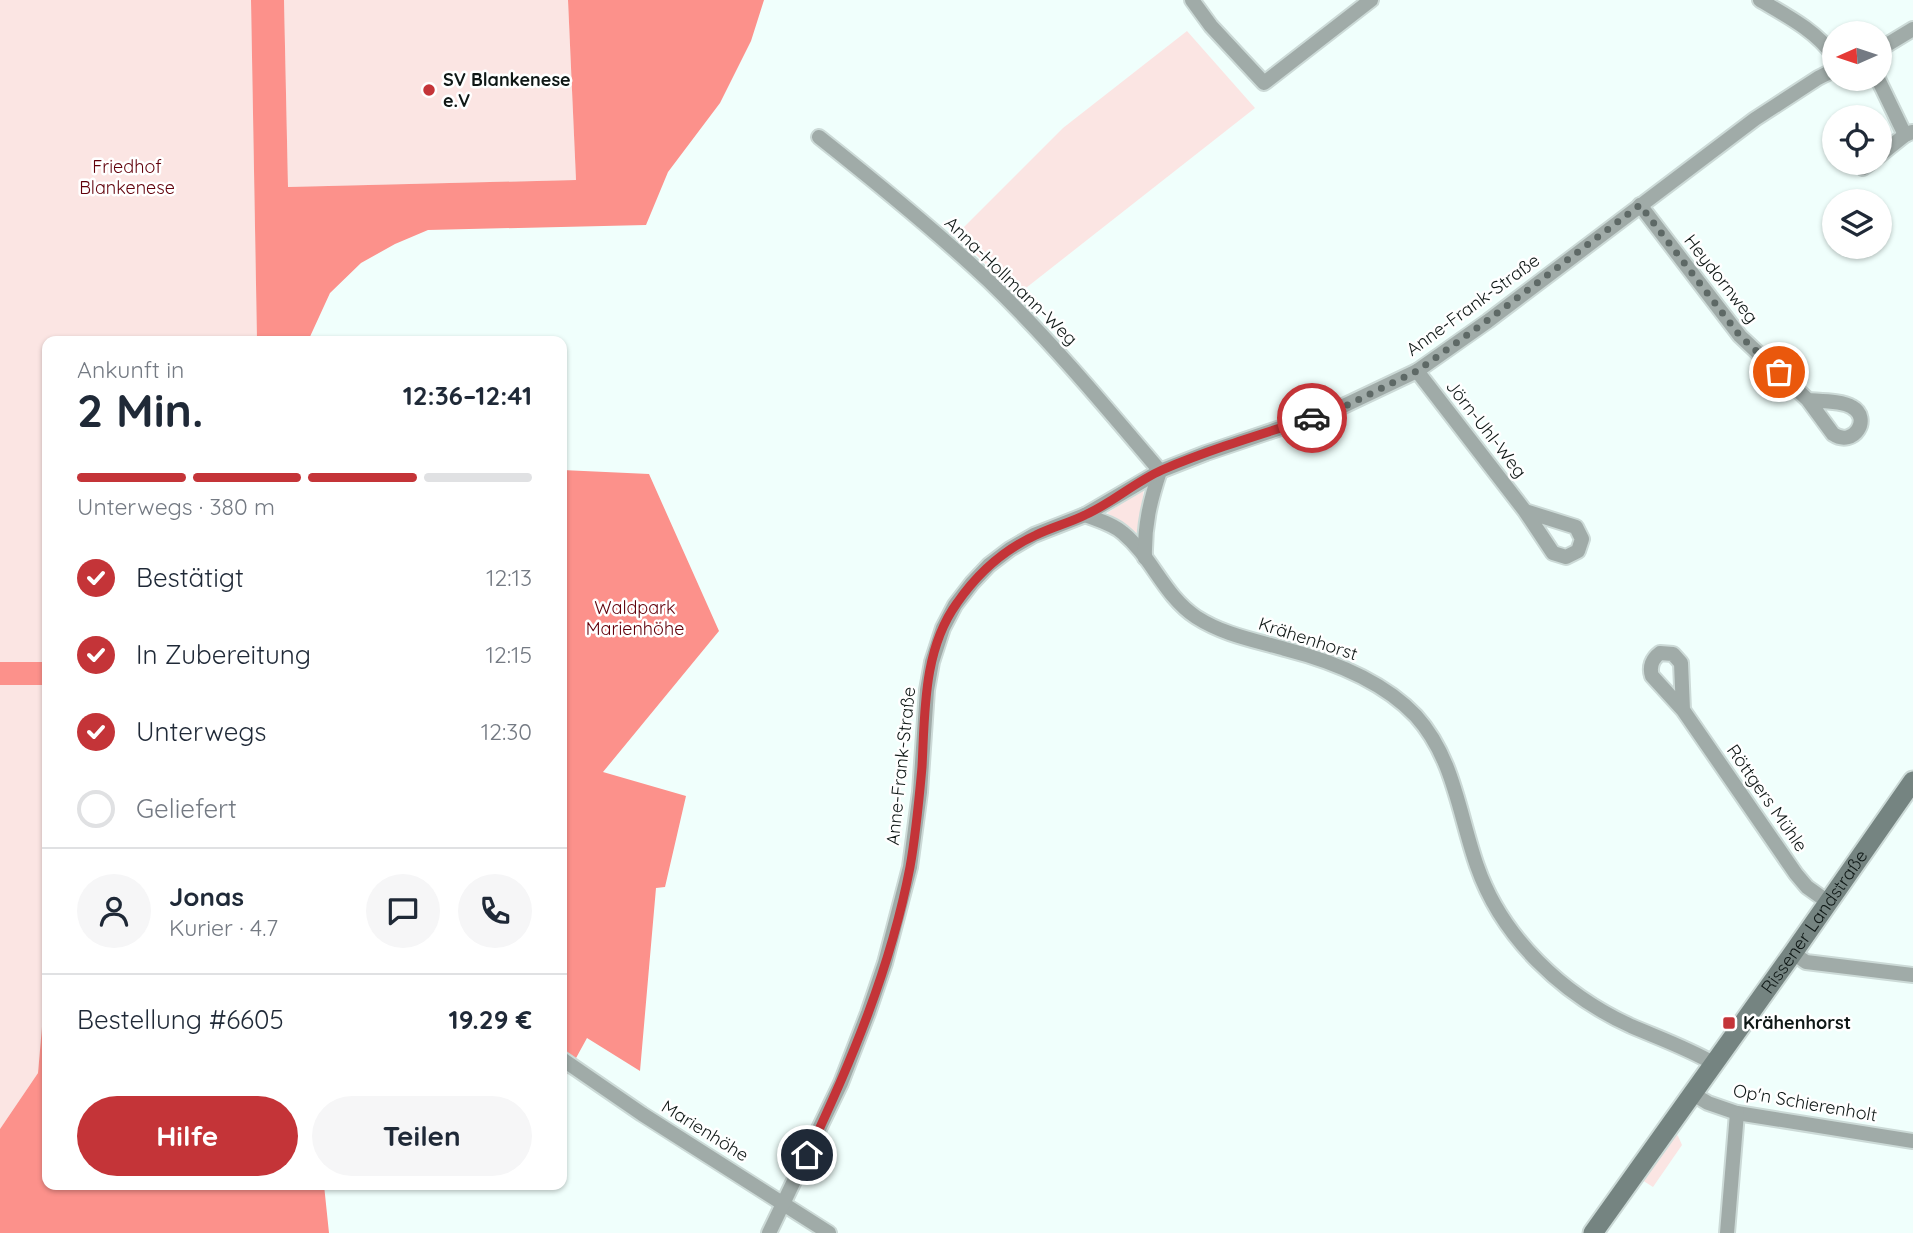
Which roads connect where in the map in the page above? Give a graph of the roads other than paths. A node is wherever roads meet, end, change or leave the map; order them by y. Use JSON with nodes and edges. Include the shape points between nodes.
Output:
{"nodes":[{"id":1,"x":1192,"y":0,"type":"edge"},
{"id":2,"x":1371,"y":0,"type":"edge"},
{"id":3,"x":1760,"y":0,"type":"edge"},
{"id":4,"x":1913,"y":29,"type":"edge"},
{"id":5,"x":1822,"y":41,"type":"edge"},
{"id":6,"x":1892,"y":42,"type":"edge"},
{"id":7,"x":1822,"y":76,"type":"edge"},
{"id":8,"x":1885,"y":91,"type":"edge"},
{"id":9,"x":1909,"y":133,"type":"edge"},
{"id":10,"x":819,"y":138,"type":"dead end"},
{"id":11,"x":1892,"y":146,"type":"edge"},
{"id":12,"x":1640,"y":205,"type":"junction"},
{"id":13,"x":1417,"y":371,"type":"junction"},
{"id":14,"x":1808,"y":400,"type":"dead end"},
{"id":15,"x":1160,"y":471,"type":"junction"},
{"id":16,"x":1525,"y":511,"type":"dead end"},
{"id":17,"x":1085,"y":515,"type":"junction"},
{"id":18,"x":1145,"y":559,"type":"junction"},
{"id":19,"x":1683,"y":710,"type":"dead end"},
{"id":20,"x":1913,"y":781,"type":"edge"},
{"id":21,"x":1828,"y":902,"type":"junction"},
{"id":22,"x":1793,"y":953,"type":"junction"},
{"id":23,"x":1913,"y":975,"type":"edge"},
{"id":24,"x":567,"y":1062,"type":"edge"},
{"id":25,"x":1713,"y":1063,"type":"junction"},
{"id":26,"x":1693,"y":1094,"type":"junction"},
{"id":27,"x":1737,"y":1113,"type":"junction"},
{"id":28,"x":1913,"y":1141,"type":"edge"},
{"id":29,"x":783,"y":1203,"type":"junction"},
{"id":30,"x":769,"y":1233,"type":"edge"},
{"id":31,"x":829,"y":1233,"type":"edge"},
{"id":32,"x":1592,"y":1233,"type":"edge"},
{"id":33,"x":1727,"y":1233,"type":"edge"}],
"edges":[{"from":1,"to":2,"type":"street","via":[[1264,83]]},
{"from":3,"to":5,"type":"street"},
{"from":4,"to":6,"type":"street"},
{"from":7,"to":12,"type":"street","name":"Anne-Frank-Straße","via":[[1755,118]]},
{"from":8,"to":9,"type":"street"},
{"from":9,"to":11,"type":"street"},
{"from":10,"to":15,"type":"street","name":"Anna-Hollmann-Weg","via":[[901,202],[989,282],[1078,375]]},
{"from":12,"to":13,"type":"street","name":"Anne-Frank-Straße"},
{"from":12,"to":14,"type":"street","name":"Heydornweg","via":[[1740,336]]},
{"from":13,"to":15,"type":"street","name":"Anne-Frank-Straße","via":[[1337,410]]},
{"from":13,"to":16,"type":"street","name":"Jörn-Uhl-Weg"},
{"from":15,"to":17,"type":"street","name":"Anne-Frank-Straße"},
{"from":15,"to":18,"type":"street","via":[[1151,496]]},
{"from":17,"to":18,"type":"street","name":"Krähenhorst","via":[[1123,533]]},
{"from":17,"to":29,"type":"street","name":"Anne-Frank-Straße","via":[[1034,535],[989,565],[955,605],[943,628],[927,690],[917,817],[902,903],[841,1083]]},
{"from":18,"to":25,"type":"street","name":"Krähenhorst","via":[[1171,595],[1220,630],[1314,657],[1387,690],[1416,716],[1447,763],[1478,870],[1519,942],[1546,970],[1600,1010]]},
{"from":19,"to":21,"type":"street","name":"Röttgers Mühle","via":[[1796,874]]},
{"from":20,"to":21,"type":"main road","name":"Rissener Landstraße"},
{"from":21,"to":22,"type":"main road","name":"Rissener Landstraße"},
{"from":22,"to":23,"type":"street","via":[[1806,962]]},
{"from":22,"to":25,"type":"main road","name":"Rissener Landstraße"},
{"from":24,"to":29,"type":"street","name":"Marienhöhe"},
{"from":25,"to":26,"type":"main road","name":"Rissener Landstraße"},
{"from":26,"to":27,"type":"street","name":"Op'n Schierenholt"},
{"from":26,"to":32,"type":"main road","name":"Rissener Landstraße"},
{"from":27,"to":28,"type":"street","name":"Op'n Schierenholt"},
{"from":27,"to":33,"type":"street"},
{"from":29,"to":30,"type":"street","name":"Anne-Frank-Straße"},
{"from":29,"to":31,"type":"street","name":"Marienhöhe"}]}
